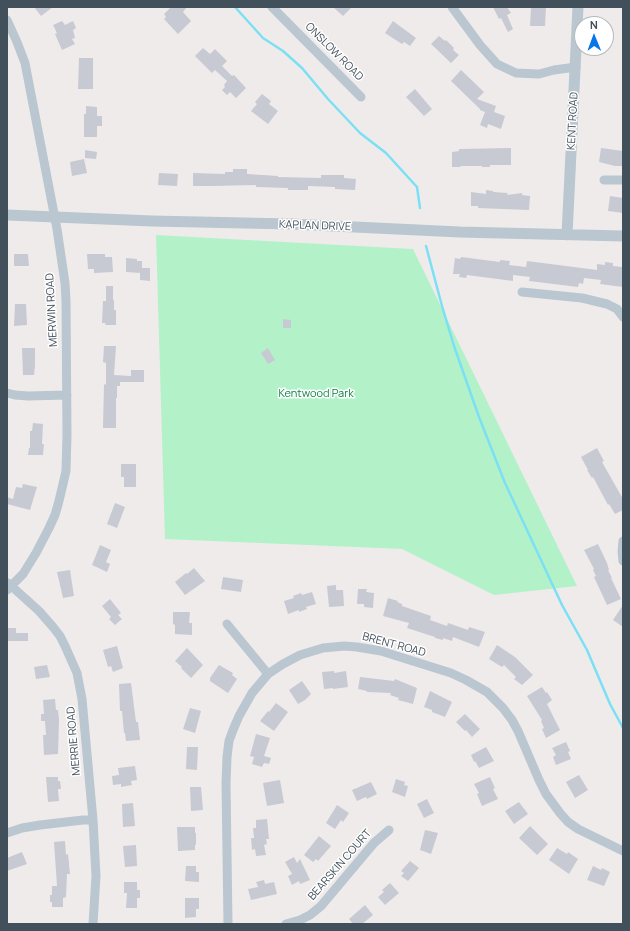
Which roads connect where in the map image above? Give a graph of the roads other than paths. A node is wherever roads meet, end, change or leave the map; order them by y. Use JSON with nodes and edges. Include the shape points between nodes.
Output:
{"nodes":[{"id":1,"x":272,"y":7,"type":"edge"},
{"id":2,"x":452,"y":7,"type":"edge"},
{"id":3,"x":578,"y":7,"type":"edge"},
{"id":4,"x":7,"y":20,"type":"edge"},
{"id":5,"x":576,"y":67,"type":"junction"},
{"id":6,"x":361,"y":97,"type":"dead end"},
{"id":7,"x":604,"y":180,"type":"dead end"},
{"id":8,"x":623,"y":180,"type":"edge"},
{"id":9,"x":7,"y":215,"type":"edge"},
{"id":10,"x":55,"y":217,"type":"junction"},
{"id":11,"x":567,"y":235,"type":"junction"},
{"id":12,"x":623,"y":236,"type":"edge"},
{"id":13,"x":522,"y":292,"type":"dead end"},
{"id":14,"x":623,"y":317,"type":"edge"},
{"id":15,"x":7,"y":393,"type":"edge"},
{"id":16,"x":67,"y":395,"type":"junction"},
{"id":17,"x":623,"y":541,"type":"edge"},
{"id":18,"x":623,"y":561,"type":"edge"},
{"id":19,"x":8,"y":586,"type":"edge"},
{"id":20,"x":227,"y":624,"type":"dead end"},
{"id":21,"x":268,"y":674,"type":"junction"},
{"id":22,"x":92,"y":820,"type":"junction"},
{"id":23,"x":388,"y":830,"type":"dead end"},
{"id":24,"x":7,"y":833,"type":"edge"},
{"id":25,"x":623,"y":851,"type":"edge"},
{"id":26,"x":93,"y":924,"type":"edge"},
{"id":27,"x":228,"y":924,"type":"edge"},
{"id":28,"x":286,"y":924,"type":"edge"}],
"edges":[{"from":1,"to":6,"type":"street","name":"ONSLOW ROAD"},
{"from":2,"to":5,"type":"street","via":[[497,64],[516,73],[539,74]]},
{"from":3,"to":5,"type":"street","name":"KENT ROAD"},
{"from":4,"to":10,"type":"street","name":"MERWIN ROAD","via":[[25,63]]},
{"from":5,"to":11,"type":"street","name":"KENT ROAD"},
{"from":7,"to":8,"type":"street"},
{"from":9,"to":10,"type":"street","name":"KAPLAN DRIVE"},
{"from":10,"to":11,"type":"street","name":"KAPLAN DRIVE"},
{"from":10,"to":16,"type":"street","name":"MERWIN ROAD","via":[[65,283]]},
{"from":11,"to":12,"type":"street","name":"KAPLAN DRIVE"},
{"from":13,"to":14,"type":"street","via":[[582,298],[617,309]]},
{"from":15,"to":16,"type":"street","via":[[28,396]]},
{"from":16,"to":19,"type":"street","name":"MERWIN ROAD","via":[[66,471],[59,501],[36,553],[22,574]]},
{"from":17,"to":18,"type":"street"},
{"from":19,"to":22,"type":"street","name":"MERRIE ROAD","via":[[39,611],[53,627],[77,672],[82,699]]},
{"from":20,"to":21,"type":"street"},
{"from":21,"to":25,"type":"street","name":"BRENT ROAD","via":[[300,655],[323,648],[344,646],[381,652],[466,680],[487,692],[512,720],[546,794],[568,822]]},
{"from":21,"to":27,"type":"street","name":"BRENT ROAD","via":[[238,716],[227,757]]},
{"from":22,"to":24,"type":"street","via":[[40,825]]},
{"from":22,"to":26,"type":"street","name":"MERRIE ROAD","via":[[96,876]]},
{"from":23,"to":28,"type":"street","name":"BEARSKIN COURT","via":[[321,906],[310,915]]}]}
